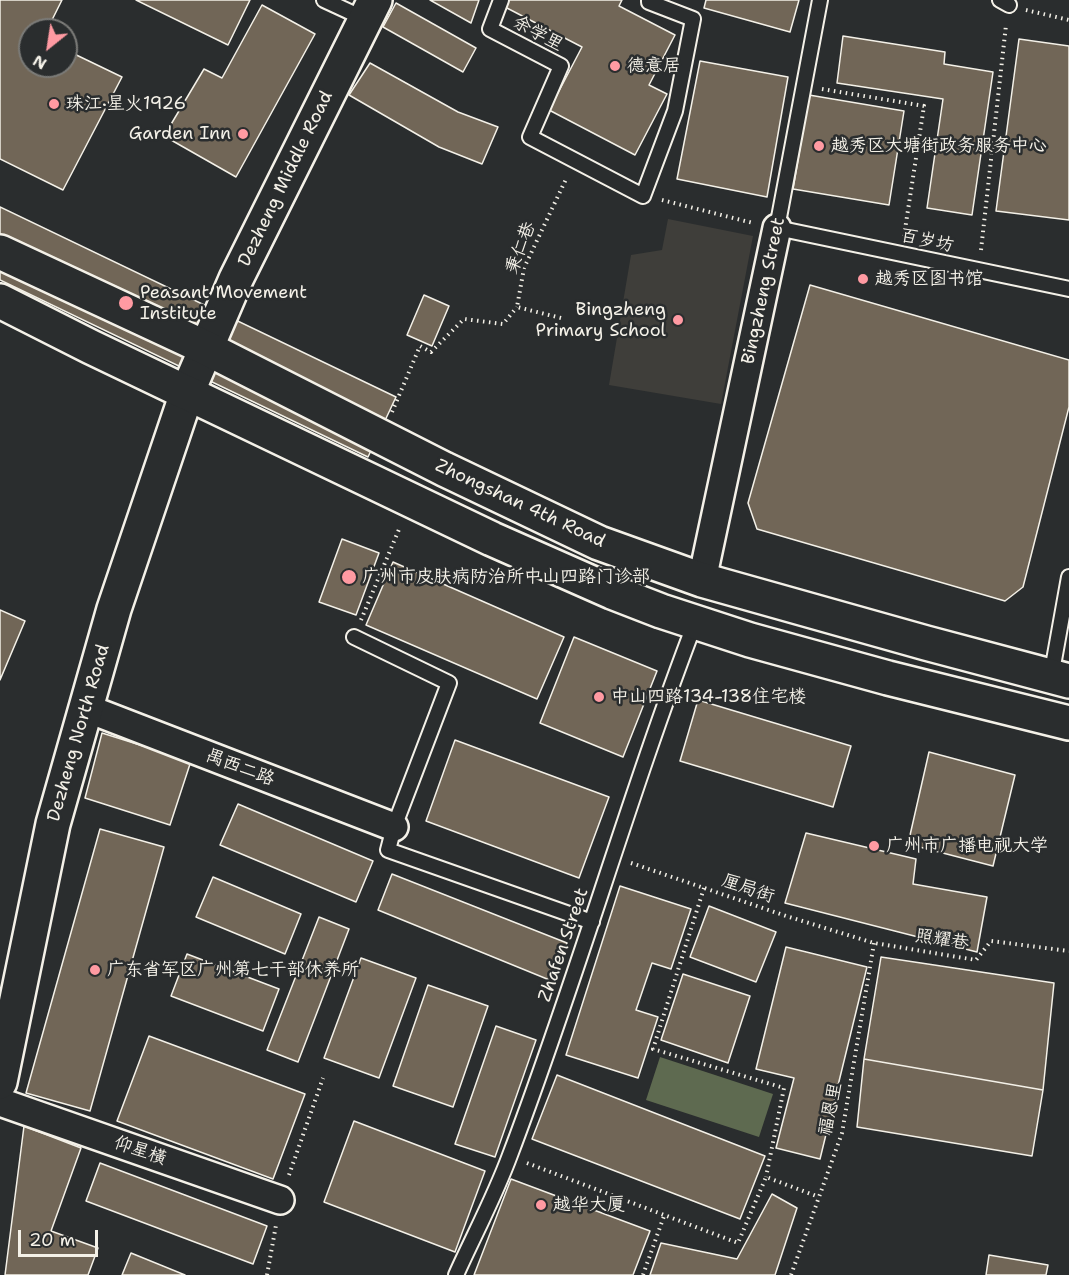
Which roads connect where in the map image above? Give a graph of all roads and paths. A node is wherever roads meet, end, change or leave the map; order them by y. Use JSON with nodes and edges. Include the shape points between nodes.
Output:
{"nodes":[{"id":1,"x":324,"y":0,"type":"edge"},
{"id":2,"x":501,"y":0,"type":"edge"},
{"id":3,"x":649,"y":0,"type":"edge"},
{"id":4,"x":820,"y":0,"type":"edge"},
{"id":5,"x":1004,"y":3,"type":"edge"},
{"id":6,"x":370,"y":10,"type":"edge"},
{"id":7,"x":1069,"y":20,"type":"edge"},
{"id":8,"x":804,"y":86,"type":"junction"},
{"id":9,"x":575,"y":160,"type":"junction"},
{"id":10,"x":643,"y":196,"type":"junction"},
{"id":11,"x":777,"y":228,"type":"junction"},
{"id":12,"x":0,"y":252,"type":"edge"},
{"id":13,"x":901,"y":255,"type":"junction"},
{"id":14,"x":979,"y":270,"type":"junction"},
{"id":15,"x":1069,"y":289,"type":"edge"},
{"id":16,"x":0,"y":302,"type":"edge"},
{"id":17,"x":517,"y":307,"type":"junction"},
{"id":18,"x":561,"y":318,"type":"dead end"},
{"id":19,"x":206,"y":348,"type":"junction"},
{"id":20,"x":187,"y":393,"type":"junction"},
{"id":21,"x":382,"y":437,"type":"junction"},
{"id":22,"x":404,"y":518,"type":"dead end"},
{"id":23,"x":1069,"y":577,"type":"edge"},
{"id":24,"x":702,"y":580,"type":"junction"},
{"id":25,"x":695,"y":623,"type":"junction"},
{"id":26,"x":354,"y":637,"type":"joint"},
{"id":27,"x":1060,"y":679,"type":"edge"},
{"id":28,"x":86,"y":708,"type":"junction"},
{"id":29,"x":1069,"y":723,"type":"edge"},
{"id":30,"x":394,"y":827,"type":"junction"},
{"id":31,"x":614,"y":856,"type":"junction"},
{"id":32,"x":704,"y":888,"type":"junction"},
{"id":33,"x":592,"y":922,"type":"junction"},
{"id":34,"x":874,"y":943,"type":"junction"},
{"id":35,"x":1069,"y":951,"type":"edge"},
{"id":36,"x":6,"y":1022,"type":"edge"},
{"id":37,"x":0,"y":1082,"type":"edge"},
{"id":38,"x":0,"y":1102,"type":"edge"},
{"id":39,"x":510,"y":1157,"type":"junction"},
{"id":40,"x":766,"y":1177,"type":"junction"},
{"id":41,"x":819,"y":1197,"type":"junction"},
{"id":42,"x":280,"y":1200,"type":"dead end"},
{"id":43,"x":664,"y":1216,"type":"junction"},
{"id":44,"x":456,"y":1275,"type":"edge"},
{"id":45,"x":643,"y":1275,"type":"edge"},
{"id":46,"x":791,"y":1275,"type":"edge"}],
"edges":[{"from":1,"to":6,"type":"lane"},
{"from":2,"to":9,"type":"lane","name":"余学里","via":[[490,29],[561,66],[530,137]]},
{"from":3,"to":10,"type":"lane","via":[[693,19],[675,111]]},
{"from":4,"to":8,"type":"lane","name":"Bingzheng Street"},
{"from":5,"to":7,"type":"path"},
{"from":5,"to":14,"type":"path"},
{"from":6,"to":19,"type":"main road","name":"Dezheng Middle Road","via":[[236,279]]},
{"from":8,"to":11,"type":"lane","name":"Bingzheng Street"},
{"from":8,"to":13,"type":"path","via":[[924,106]]},
{"from":9,"to":10,"type":"lane"},
{"from":9,"to":17,"type":"path","name":"秉仁巷","via":[[525,268]]},
{"from":10,"to":11,"type":"path"},
{"from":11,"to":13,"type":"lane","name":"百岁坊"},
{"from":11,"to":24,"type":"street","name":"Bingzheng Street"},
{"from":12,"to":19,"type":"main road","name":"Zhongshan 4th Road"},
{"from":13,"to":14,"type":"lane","name":"百岁坊"},
{"from":14,"to":15,"type":"lane","name":"百岁坊"},
{"from":16,"to":20,"type":"main road"},
{"from":17,"to":18,"type":"path"},
{"from":17,"to":21,"type":"path","via":[[504,324],[464,319],[431,352],[420,346]]},
{"from":19,"to":20,"type":"main road","name":"Dezheng Middle Road"},
{"from":19,"to":21,"type":"main road","name":"Zhongshan 4th Road"},
{"from":20,"to":25,"type":"main road","via":[[549,565]]},
{"from":20,"to":28,"type":"main road","name":"Dezheng North Road","via":[[114,609]]},
{"from":21,"to":24,"type":"main road","name":"Zhongshan 4th Road","via":[[599,543]]},
{"from":22,"to":26,"type":"path"},
{"from":23,"to":27,"type":"lane"},
{"from":24,"to":27,"type":"main road","name":"Zhongshan 4th Road"},
{"from":25,"to":29,"type":"main road","via":[[888,678]]},
{"from":25,"to":31,"type":"lane","name":"Zhafen Street"},
{"from":26,"to":30,"type":"lane","via":[[449,683]]},
{"from":28,"to":30,"type":"street","name":"禺西二路"},
{"from":28,"to":36,"type":"main road","name":"Dezheng North Road","via":[[53,824]]},
{"from":30,"to":33,"type":"lane","via":[[388,850]]},
{"from":31,"to":32,"type":"path","name":"厘局街"},
{"from":31,"to":33,"type":"lane","name":"Zhafen Street"},
{"from":32,"to":34,"type":"path","name":"厘局街"},
{"from":32,"to":40,"type":"path","via":[[653,1049],[784,1088]]},
{"from":33,"to":39,"type":"lane","name":"Zhafen Street"},
{"from":34,"to":35,"type":"path","name":"照耀巷","via":[[976,960],[991,941]]},
{"from":34,"to":41,"type":"path","name":"福恩里","via":[[842,1133]]},
{"from":36,"to":37,"type":"main road","name":"Dezheng North Road"},
{"from":38,"to":42,"type":"street","name":"仰星横"},
{"from":39,"to":43,"type":"path"},
{"from":39,"to":44,"type":"lane","name":"Zhafen Street"},
{"from":40,"to":41,"type":"path"},
{"from":40,"to":43,"type":"path","via":[[738,1243]]},
{"from":41,"to":46,"type":"path","name":"福恩里"},
{"from":43,"to":45,"type":"path"}]}
